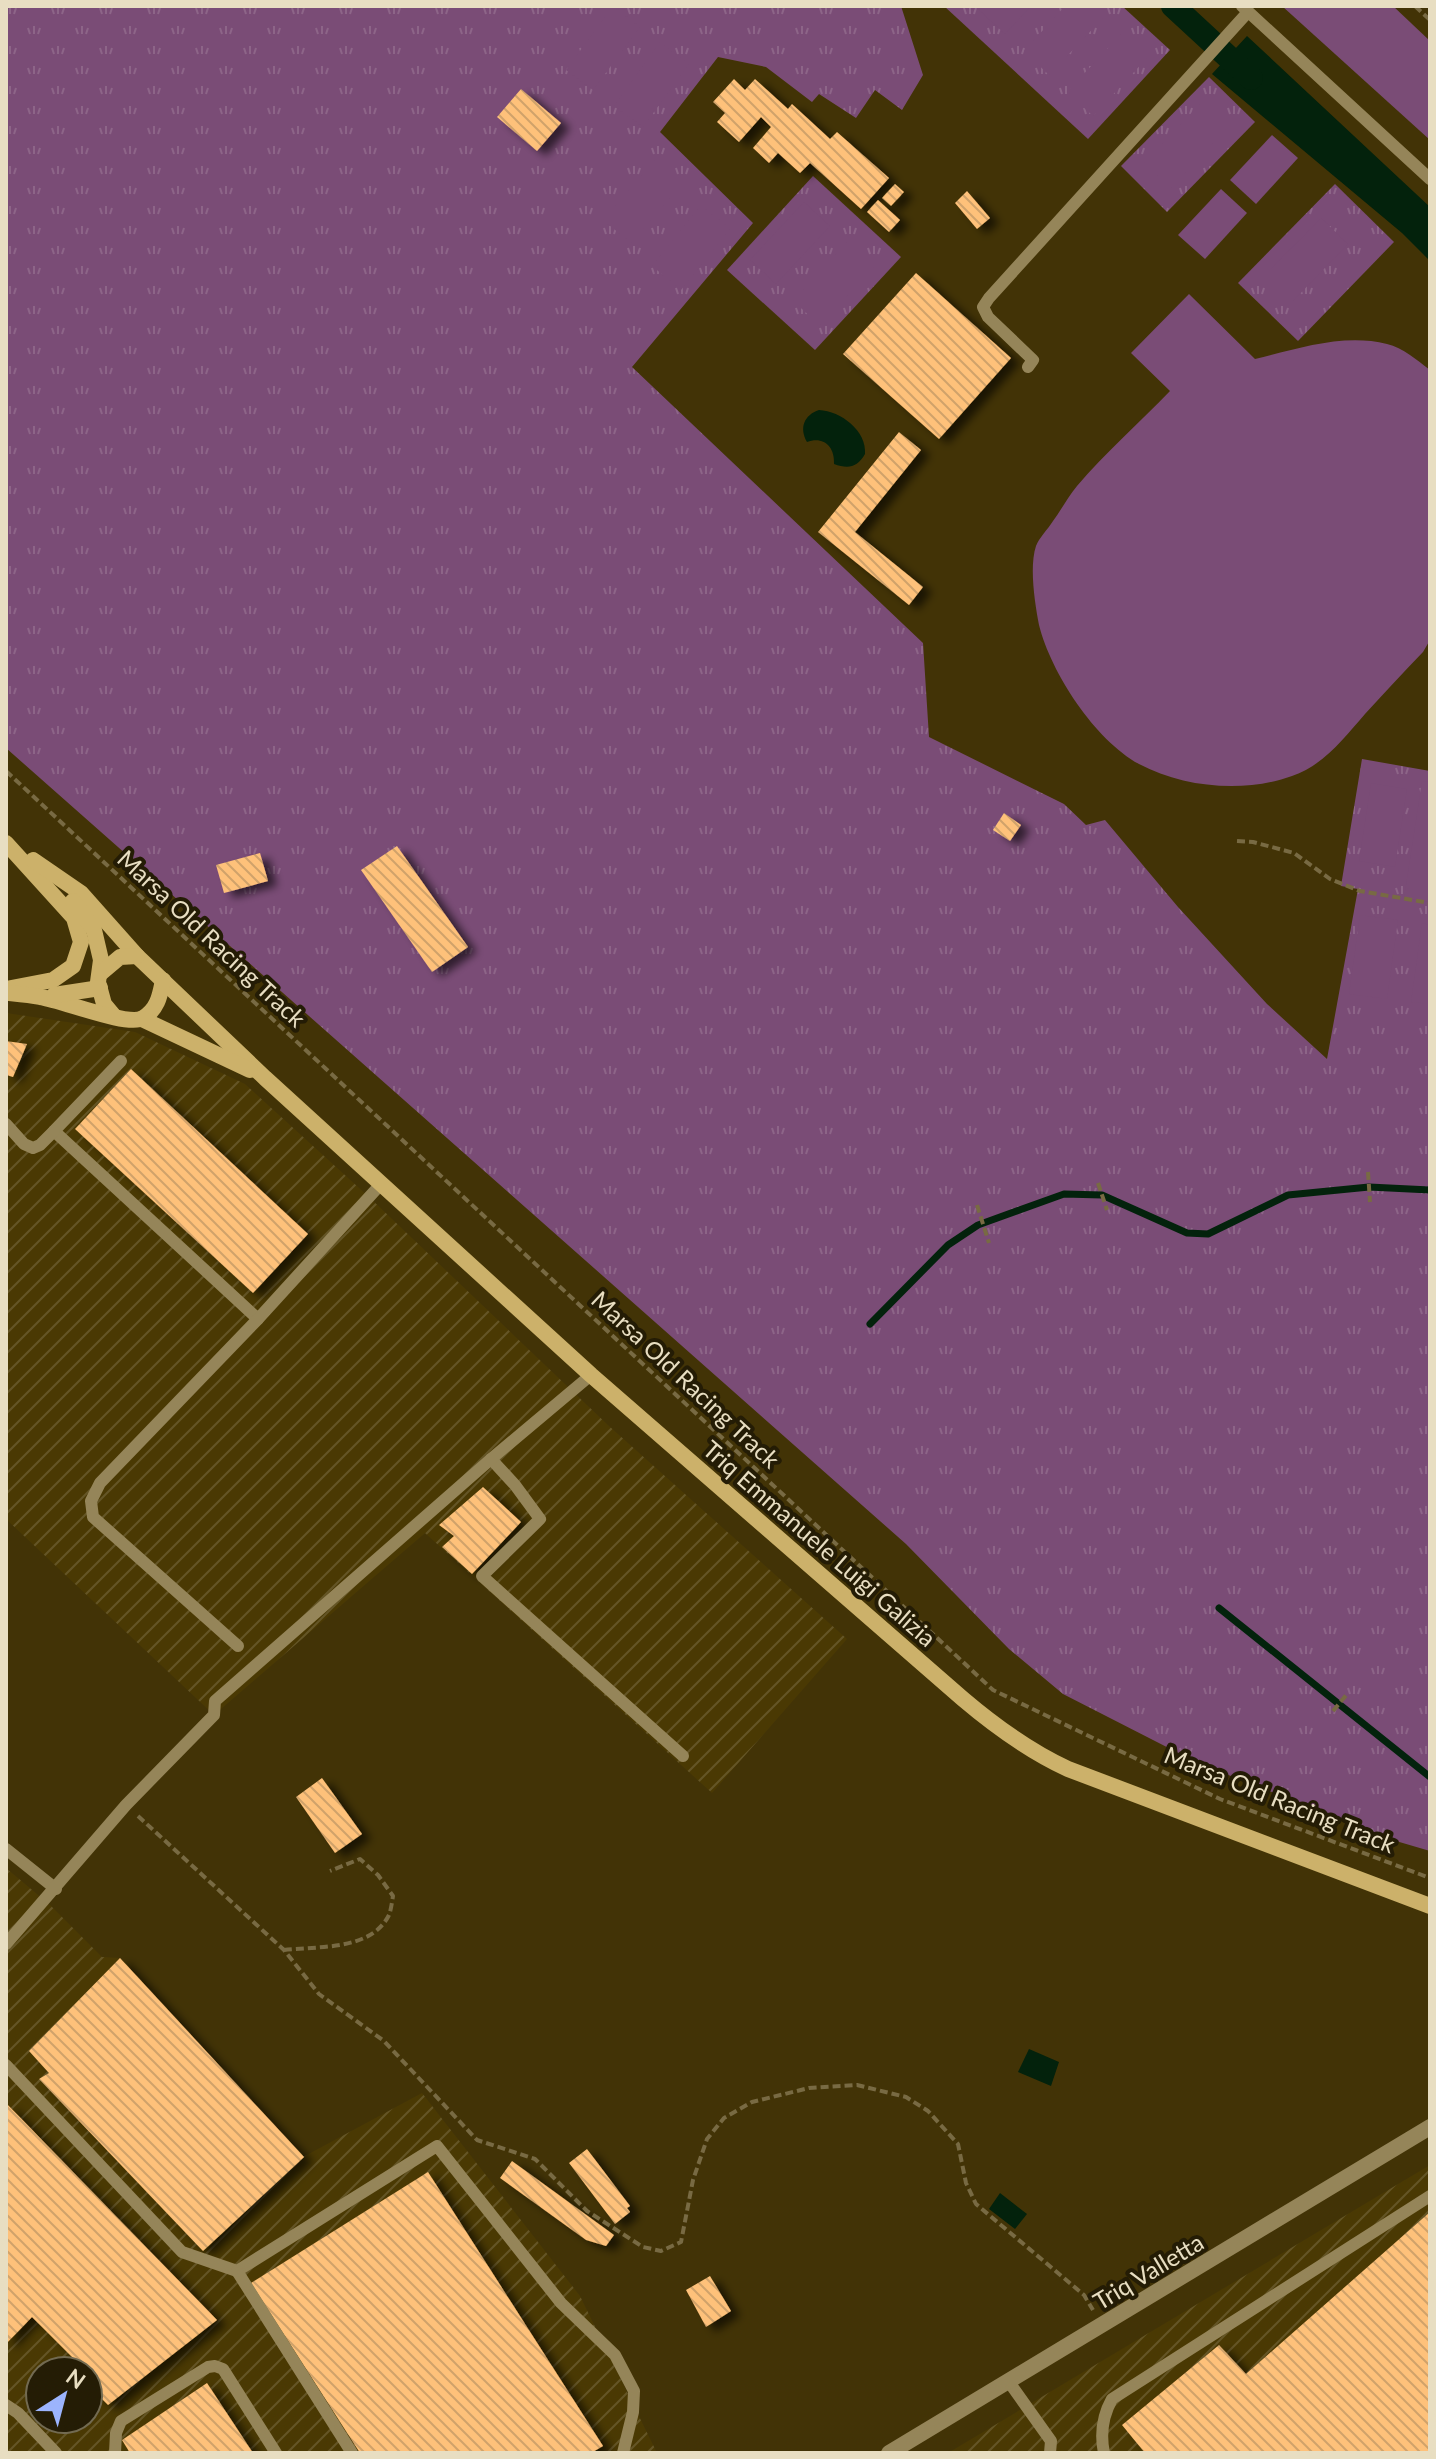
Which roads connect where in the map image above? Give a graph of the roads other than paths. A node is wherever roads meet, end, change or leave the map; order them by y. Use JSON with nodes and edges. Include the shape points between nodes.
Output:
{"nodes":[{"id":1,"x":1245,"y":9,"type":"edge"},
{"id":2,"x":1430,"y":179,"type":"edge"},
{"id":3,"x":1028,"y":367,"type":"dead end"},
{"id":4,"x":6,"y":837,"type":"edge"},
{"id":5,"x":6,"y":843,"type":"edge"},
{"id":6,"x":33,"y":860,"type":"junction"},
{"id":7,"x":129,"y":956,"type":"junction"},
{"id":8,"x":100,"y":980,"type":"junction"},
{"id":9,"x":163,"y":980,"type":"junction"},
{"id":10,"x":6,"y":991,"type":"edge"},
{"id":11,"x":42,"y":997,"type":"junction"},
{"id":12,"x":114,"y":1016,"type":"junction"},
{"id":13,"x":142,"y":1019,"type":"junction"},
{"id":14,"x":121,"y":1061,"type":"dead end"},
{"id":15,"x":265,"y":1078,"type":"junction"},
{"id":16,"x":6,"y":1124,"type":"edge"},
{"id":17,"x":54,"y":1131,"type":"junction"},
{"id":18,"x":381,"y":1184,"type":"junction"},
{"id":19,"x":258,"y":1319,"type":"junction"},
{"id":20,"x":591,"y":1375,"type":"junction"},
{"id":21,"x":491,"y":1459,"type":"junction"},
{"id":22,"x":238,"y":1646,"type":"dead end"},
{"id":23,"x":683,"y":1756,"type":"dead end"},
{"id":24,"x":6,"y":1849,"type":"edge"},
{"id":25,"x":56,"y":1889,"type":"junction"},
{"id":26,"x":1430,"y":1906,"type":"edge"},
{"id":27,"x":6,"y":1944,"type":"edge"},
{"id":28,"x":6,"y":2065,"type":"edge"},
{"id":29,"x":1430,"y":2127,"type":"edge"},
{"id":30,"x":1430,"y":2196,"type":"edge"},
{"id":31,"x":237,"y":2271,"type":"junction"},
{"id":32,"x":1009,"y":2382,"type":"junction"},
{"id":33,"x":6,"y":2405,"type":"edge"},
{"id":34,"x":1050,"y":2447,"type":"edge"},
{"id":35,"x":893,"y":2452,"type":"edge"},
{"id":36,"x":56,"y":2453,"type":"edge"},
{"id":37,"x":115,"y":2453,"type":"edge"},
{"id":38,"x":276,"y":2453,"type":"edge"},
{"id":39,"x":352,"y":2453,"type":"edge"},
{"id":40,"x":623,"y":2453,"type":"edge"},
{"id":41,"x":1059,"y":2453,"type":"edge"},
{"id":42,"x":1104,"y":2453,"type":"edge"}],
"edges":[{"from":1,"to":2,"type":"lane"},
{"from":1,"to":3,"type":"lane","via":[[1198,70],[983,307],[1033,360]]},
{"from":4,"to":6,"type":"main road","name":"Triq Emmanuele Luigi Galizia"},
{"from":5,"to":10,"type":"main road","via":[[74,918],[81,942],[73,966],[53,980]]},
{"from":6,"to":7,"type":"main road","name":"Triq Emmanuele Luigi Galizia","via":[[81,893]]},
{"from":6,"to":8,"type":"main road","name":"Triq Emmanuele Luigi Galizia","via":[[70,896],[94,930]]},
{"from":7,"to":8,"type":"main road"},
{"from":7,"to":9,"type":"main road","name":"Triq Emmanuele Luigi Galizia"},
{"from":8,"to":11,"type":"main road","via":[[73,994]]},
{"from":8,"to":12,"type":"main road","via":[[104,1004]]},
{"from":9,"to":13,"type":"main road","via":[[159,1001]]},
{"from":9,"to":15,"type":"main road","name":"Triq Emmanuele Luigi Galizia"},
{"from":10,"to":11,"type":"main road"},
{"from":11,"to":12,"type":"main road"},
{"from":12,"to":13,"type":"main road"},
{"from":13,"to":15,"type":"main road","name":"Triq Emmanuele Luigi Galizia"},
{"from":14,"to":17,"type":"lane"},
{"from":15,"to":18,"type":"main road","name":"Triq Emmanuele Luigi Galizia"},
{"from":16,"to":17,"type":"lane","via":[[33,1148]]},
{"from":17,"to":19,"type":"lane"},
{"from":18,"to":19,"type":"lane"},
{"from":18,"to":20,"type":"main road","name":"Triq Emmanuele Luigi Galizia"},
{"from":19,"to":22,"type":"lane","via":[[100,1483],[91,1501],[93,1517]]},
{"from":20,"to":21,"type":"lane"},
{"from":20,"to":26,"type":"main road","name":"Triq Emmanuele Luigi Galizia","via":[[963,1699],[1028,1749],[1068,1769]]},
{"from":21,"to":23,"type":"lane","via":[[540,1519],[482,1576]]},
{"from":21,"to":25,"type":"lane","via":[[215,1701],[214,1715],[126,1805]]},
{"from":24,"to":25,"type":"lane"},
{"from":25,"to":27,"type":"lane"},
{"from":28,"to":31,"type":"lane","via":[[182,2252]]},
{"from":29,"to":32,"type":"street","name":"Triq Valletta"},
{"from":30,"to":42,"type":"lane","via":[[1112,2399],[1102,2425]]},
{"from":31,"to":39,"type":"lane"},
{"from":31,"to":40,"type":"lane","via":[[437,2146],[561,2303],[615,2355],[634,2391]]},
{"from":32,"to":34,"type":"lane"},
{"from":32,"to":35,"type":"street","name":"Triq Valletta"},
{"from":33,"to":36,"type":"lane"},
{"from":34,"to":41,"type":"lane"},
{"from":37,"to":38,"type":"lane","via":[[121,2421],[215,2366],[223,2369]]}]}
